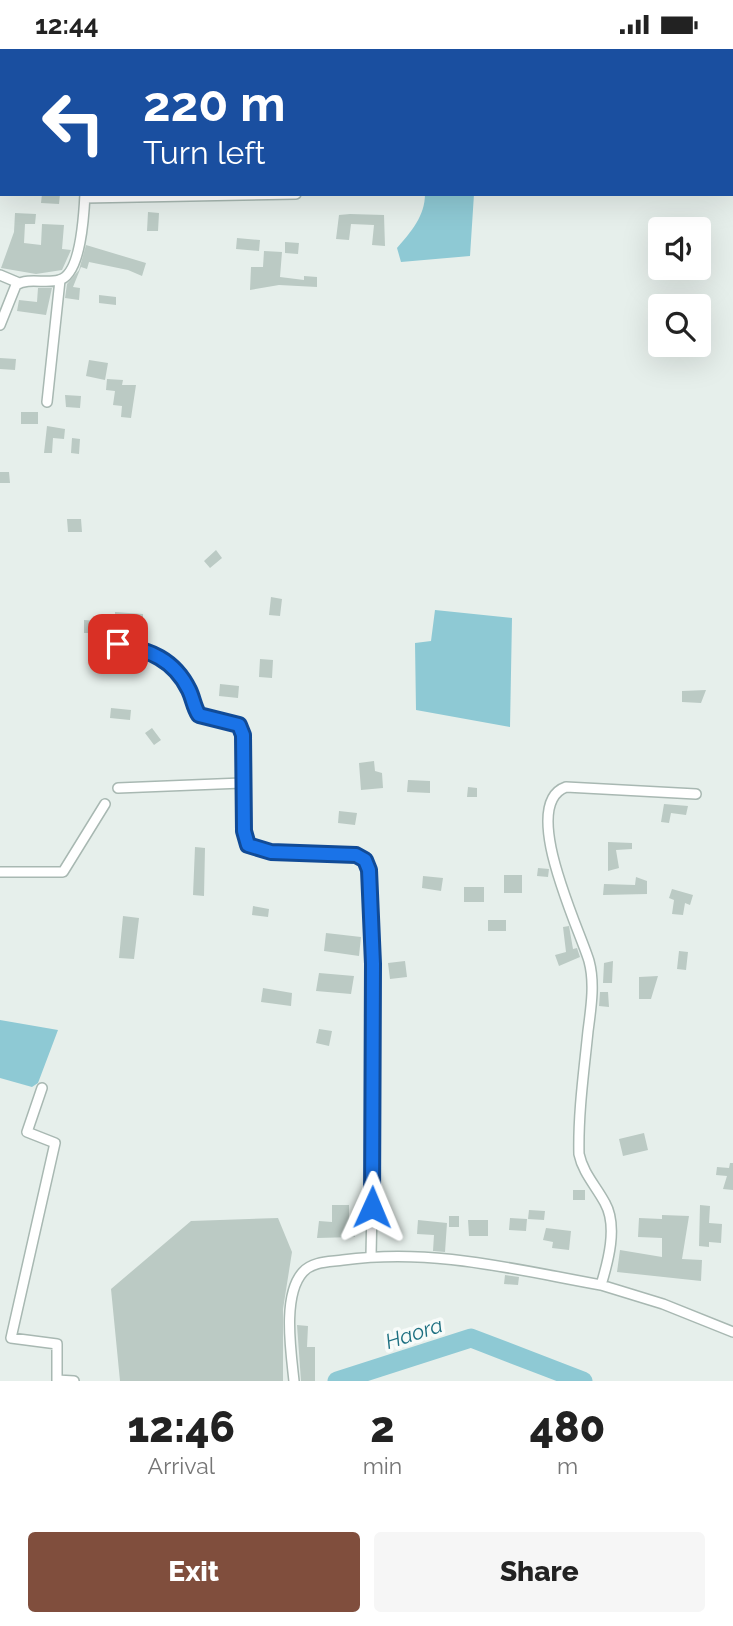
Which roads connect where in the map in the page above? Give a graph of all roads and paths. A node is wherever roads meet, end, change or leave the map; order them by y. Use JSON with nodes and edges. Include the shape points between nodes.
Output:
{"nodes":[{"id":1,"x":85,"y":196,"type":"edge"},
{"id":2,"x":0,"y":275,"type":"edge"},
{"id":3,"x":60,"y":280,"type":"junction"},
{"id":4,"x":19,"y":283,"type":"junction"},
{"id":5,"x":2,"y":311,"type":"edge"},
{"id":6,"x":0,"y":325,"type":"edge"},
{"id":7,"x":47,"y":402,"type":"dead end"},
{"id":8,"x":118,"y":644,"type":"dead end"},
{"id":9,"x":242,"y":783,"type":"junction"},
{"id":10,"x":118,"y":788,"type":"dead end"},
{"id":11,"x":696,"y":794,"type":"dead end"},
{"id":12,"x":105,"y":804,"type":"dead end"},
{"id":13,"x":0,"y":872,"type":"edge"},
{"id":14,"x":42,"y":1088,"type":"dead end"},
{"id":15,"x":371,"y":1256,"type":"junction"},
{"id":16,"x":601,"y":1285,"type":"junction"},
{"id":17,"x":733,"y":1332,"type":"edge"},
{"id":18,"x":74,"y":1381,"type":"edge"},
{"id":19,"x":294,"y":1381,"type":"edge"}],
"edges":[{"from":1,"to":3,"type":"street","via":[[74,265]]},
{"from":2,"to":4,"type":"street"},
{"from":3,"to":4,"type":"street"},
{"from":3,"to":7,"type":"street"},
{"from":4,"to":5,"type":"street"},
{"from":5,"to":6,"type":"street"},
{"from":8,"to":9,"type":"street","via":[[154,652],[166,661],[187,686],[199,715],[239,725]]},
{"from":9,"to":10,"type":"street"},
{"from":9,"to":15,"type":"street","via":[[245,840],[253,849],[356,855],[365,860],[369,870],[374,1096]]},
{"from":11,"to":16,"type":"street","via":[[566,787],[555,793],[549,811],[559,882],[592,978],[579,1154],[609,1211],[611,1237]]},
{"from":12,"to":13,"type":"street","via":[[63,872]]},
{"from":14,"to":18,"type":"street","via":[[27,1132],[55,1143],[11,1339],[57,1344],[57,1380]]},
{"from":15,"to":16,"type":"street","via":[[446,1257]]},
{"from":15,"to":19,"type":"street","via":[[314,1264],[296,1282],[290,1318]]},
{"from":16,"to":17,"type":"street"}]}
